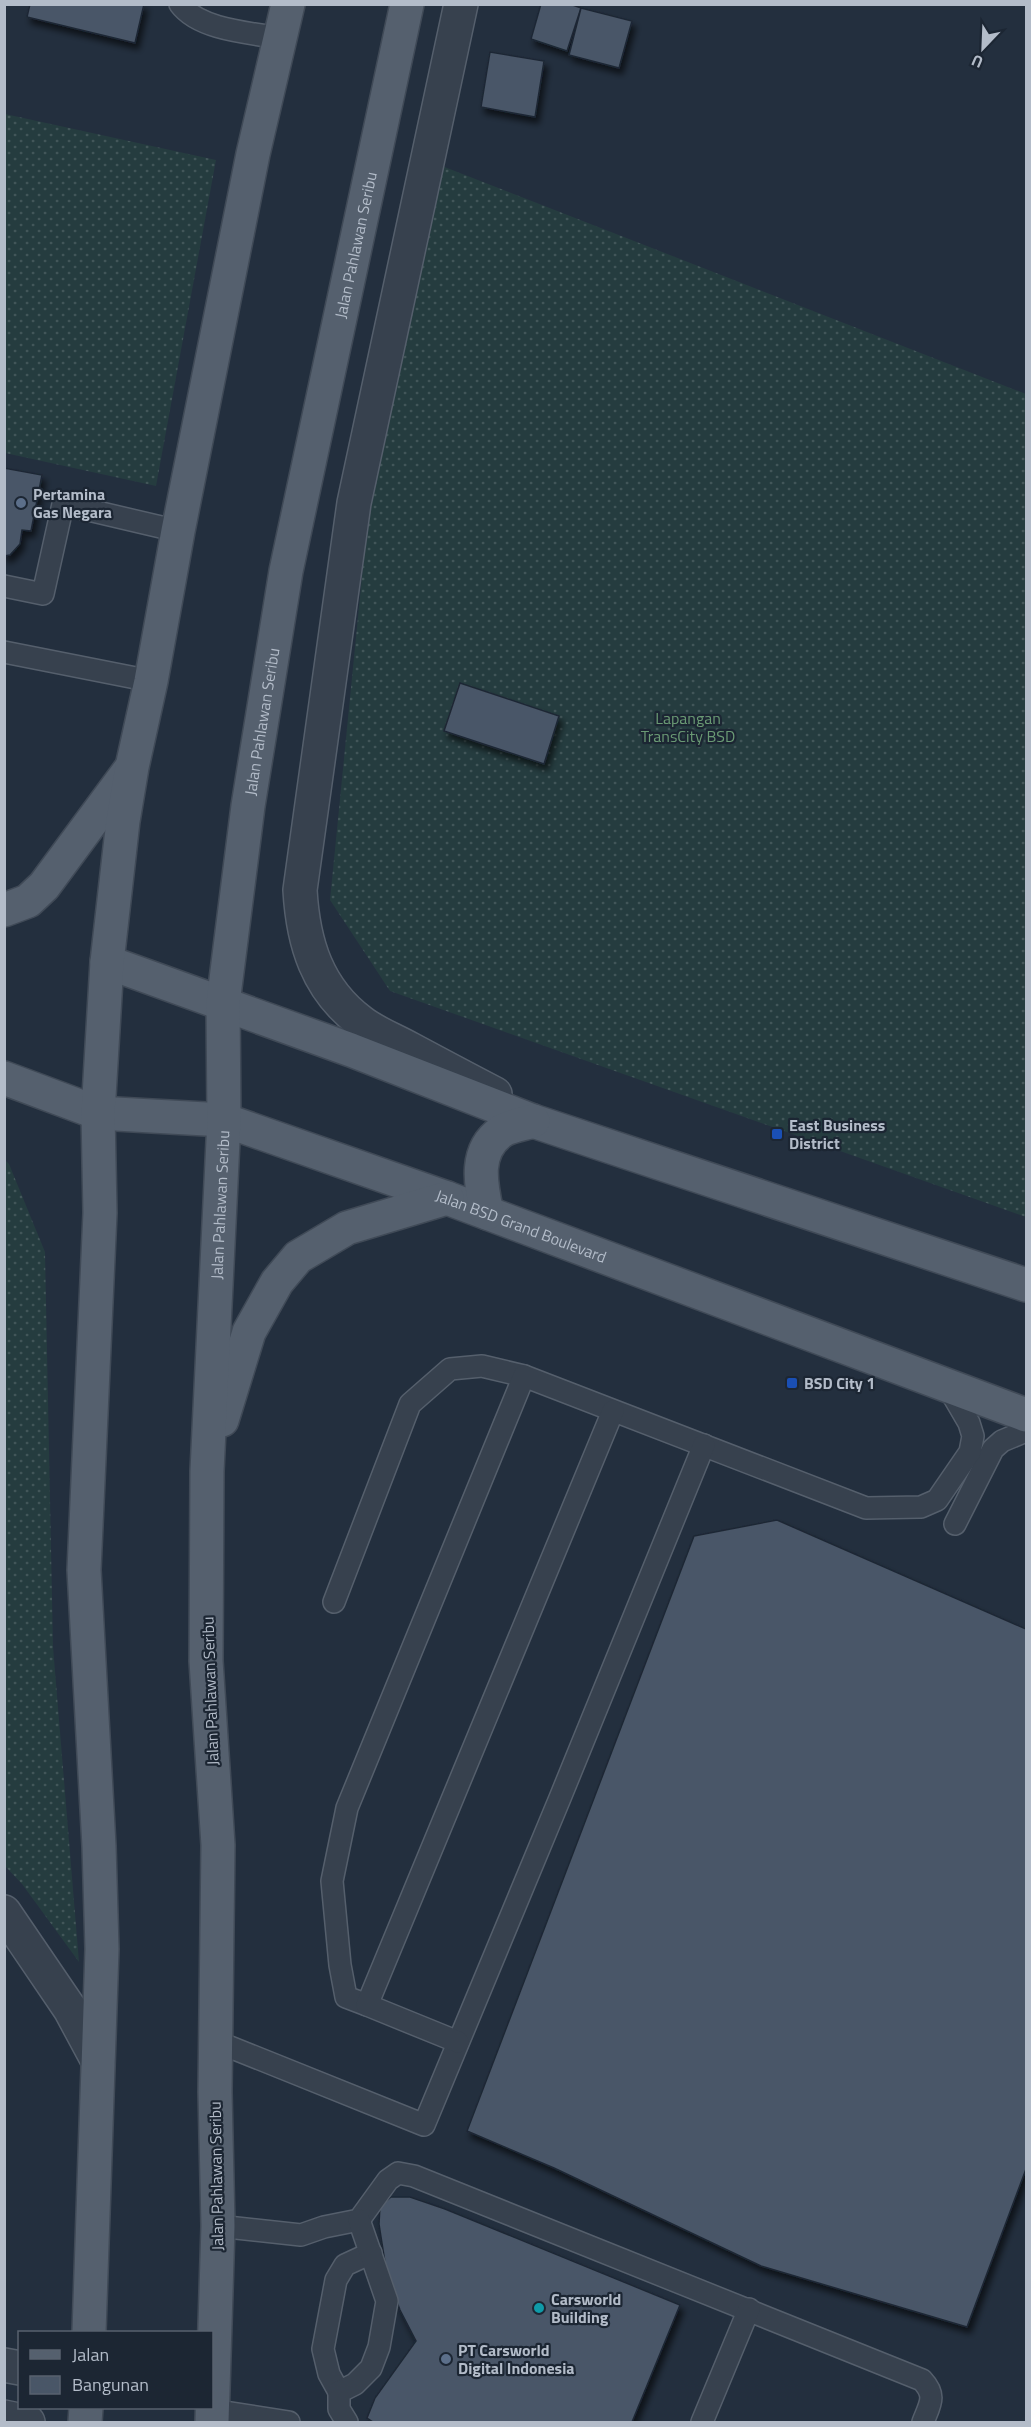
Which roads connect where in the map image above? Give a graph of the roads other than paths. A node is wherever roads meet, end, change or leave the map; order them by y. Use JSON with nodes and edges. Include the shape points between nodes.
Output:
{"nodes":[{"id":1,"x":180,"y":4,"type":"edge"},
{"id":2,"x":288,"y":4,"type":"edge"},
{"id":3,"x":407,"y":4,"type":"edge"},
{"id":4,"x":461,"y":4,"type":"edge"},
{"id":5,"x":281,"y":38,"type":"junction"},
{"id":6,"x":178,"y":531,"type":"junction"},
{"id":7,"x":4,"y":586,"type":"edge"},
{"id":8,"x":4,"y":652,"type":"edge"},
{"id":9,"x":151,"y":681,"type":"junction"},
{"id":10,"x":132,"y":767,"type":"junction"},
{"id":11,"x":4,"y":910,"type":"edge"},
{"id":12,"x":107,"y":962,"type":"junction"},
{"id":13,"x":223,"y":1003,"type":"junction"},
{"id":14,"x":4,"y":1078,"type":"edge"},
{"id":15,"x":98,"y":1113,"type":"junction"},
{"id":16,"x":224,"y":1120,"type":"junction"},
{"id":17,"x":533,"y":1121,"type":"junction"},
{"id":18,"x":565,"y":1132,"type":"junction"},
{"id":19,"x":447,"y":1198,"type":"junction"},
{"id":20,"x":487,"y":1213,"type":"junction"},
{"id":21,"x":1026,"y":1286,"type":"edge"},
{"id":22,"x":524,"y":1376,"type":"junction"},
{"id":23,"x":948,"y":1388,"type":"junction"},
{"id":24,"x":613,"y":1411,"type":"junction"},
{"id":25,"x":1026,"y":1415,"type":"edge"},
{"id":26,"x":1026,"y":1431,"type":"edge"},
{"id":27,"x":704,"y":1445,"type":"junction"},
{"id":28,"x":207,"y":1472,"type":"junction"},
{"id":29,"x":955,"y":1473,"type":"junction"},
{"id":30,"x":976,"y":1482,"type":"junction"},
{"id":31,"x":955,"y":1524,"type":"dead end"},
{"id":32,"x":334,"y":1602,"type":"dead end"},
{"id":33,"x":4,"y":1912,"type":"edge"},
{"id":34,"x":367,"y":2005,"type":"junction"},
{"id":35,"x":215,"y":2041,"type":"junction"},
{"id":36,"x":458,"y":2042,"type":"junction"},
{"id":37,"x":98,"y":2061,"type":"junction"},
{"id":38,"x":359,"y":2220,"type":"junction"},
{"id":39,"x":218,"y":2226,"type":"junction"},
{"id":40,"x":371,"y":2253,"type":"junction"},
{"id":41,"x":749,"y":2309,"type":"junction"},
{"id":42,"x":89,"y":2331,"type":"edge"},
{"id":43,"x":213,"y":2384,"type":"edge"},
{"id":44,"x":339,"y":2392,"type":"junction"},
{"id":45,"x":212,"y":2416,"type":"edge"},
{"id":46,"x":4,"y":2418,"type":"edge"},
{"id":47,"x":28,"y":2422,"type":"edge"},
{"id":48,"x":290,"y":2422,"type":"edge"},
{"id":49,"x":347,"y":2422,"type":"edge"},
{"id":50,"x":702,"y":2422,"type":"edge"},
{"id":51,"x":923,"y":2422,"type":"edge"}],
"edges":[{"from":1,"to":5,"type":"lane","via":[[187,14],[205,23]]},
{"from":2,"to":5,"type":"main road"},
{"from":3,"to":13,"type":"main road","name":"Jalan Pahlawan Seribu","via":[[286,572],[248,806]]},
{"from":4,"to":18,"type":"street","via":[[354,503],[300,890],[302,922],[321,978],[336,999],[362,1023]]},
{"from":5,"to":6,"type":"main road","via":[[253,154]]},
{"from":6,"to":7,"type":"lane","via":[[63,504],[44,594]]},
{"from":6,"to":9,"type":"main road"},
{"from":8,"to":9,"type":"lane"},
{"from":9,"to":10,"type":"main road"},
{"from":10,"to":11,"type":"main road","via":[[44,886],[28,901]]},
{"from":10,"to":12,"type":"main road"},
{"from":12,"to":13,"type":"main road"},
{"from":12,"to":15,"type":"main road"},
{"from":13,"to":16,"type":"main road","name":"Jalan Pahlawan Seribu"},
{"from":13,"to":17,"type":"main road"},
{"from":14,"to":15,"type":"main road","name":"Jalan BSD Grand Boulevard"},
{"from":15,"to":16,"type":"main road","name":"Jalan BSD Grand Boulevard"},
{"from":15,"to":37,"type":"main road","via":[[100,1213],[84,1570],[102,1949]]},
{"from":16,"to":19,"type":"main road","name":"Jalan BSD Grand Boulevard"},
{"from":16,"to":28,"type":"main road","name":"Jalan Pahlawan Seribu"},
{"from":17,"to":18,"type":"main road"},
{"from":17,"to":20,"type":"main road","via":[[502,1130],[485,1148],[480,1177]]},
{"from":18,"to":21,"type":"main road"},
{"from":19,"to":20,"type":"main road","name":"Jalan BSD Grand Boulevard"},
{"from":19,"to":28,"type":"main road","via":[[347,1228],[298,1257],[277,1282],[249,1332]]},
{"from":20,"to":23,"type":"main road","name":"Jalan BSD Grand Boulevard"},
{"from":22,"to":24,"type":"lane"},
{"from":22,"to":32,"type":"lane","via":[[482,1366],[450,1369],[411,1404]]},
{"from":22,"to":34,"type":"lane","via":[[347,1808],[332,1881],[340,1965],[346,1997]]},
{"from":23,"to":25,"type":"main road","name":"Jalan BSD Grand Boulevard"},
{"from":23,"to":29,"type":"lane","via":[[973,1436],[970,1452]]},
{"from":24,"to":27,"type":"lane"},
{"from":24,"to":34,"type":"lane"},
{"from":26,"to":30,"type":"lane","via":[[993,1449]]},
{"from":27,"to":29,"type":"lane","via":[[866,1508],[921,1507],[937,1500]]},
{"from":27,"to":36,"type":"lane"},
{"from":28,"to":35,"type":"main road","name":"Jalan Pahlawan Seribu","via":[[206,1660],[218,1845]]},
{"from":29,"to":30,"type":"lane"},
{"from":30,"to":31,"type":"lane"},
{"from":33,"to":37,"type":"street","via":[[70,2009]]},
{"from":34,"to":36,"type":"lane"},
{"from":35,"to":36,"type":"lane","via":[[424,2125]]},
{"from":35,"to":39,"type":"main road","name":"Jalan Pahlawan Seribu"},
{"from":37,"to":42,"type":"main road"},
{"from":38,"to":39,"type":"lane","via":[[301,2235]]},
{"from":38,"to":40,"type":"lane"},
{"from":38,"to":41,"type":"lane","via":[[388,2180],[398,2173],[414,2176]]},
{"from":39,"to":43,"type":"main road","name":"Jalan Pahlawan Seribu"},
{"from":40,"to":44,"type":"lane","via":[[387,2301],[379,2347],[371,2368],[355,2384]]},
{"from":40,"to":44,"type":"lane","via":[[345,2265],[336,2280],[323,2349],[329,2374]]},
{"from":41,"to":50,"type":"lane"},
{"from":41,"to":51,"type":"lane","via":[[922,2380],[931,2390]]},
{"from":44,"to":49,"type":"lane","via":[[339,2409]]},
{"from":45,"to":48,"type":"lane"},
{"from":46,"to":47,"type":"street"}]}
